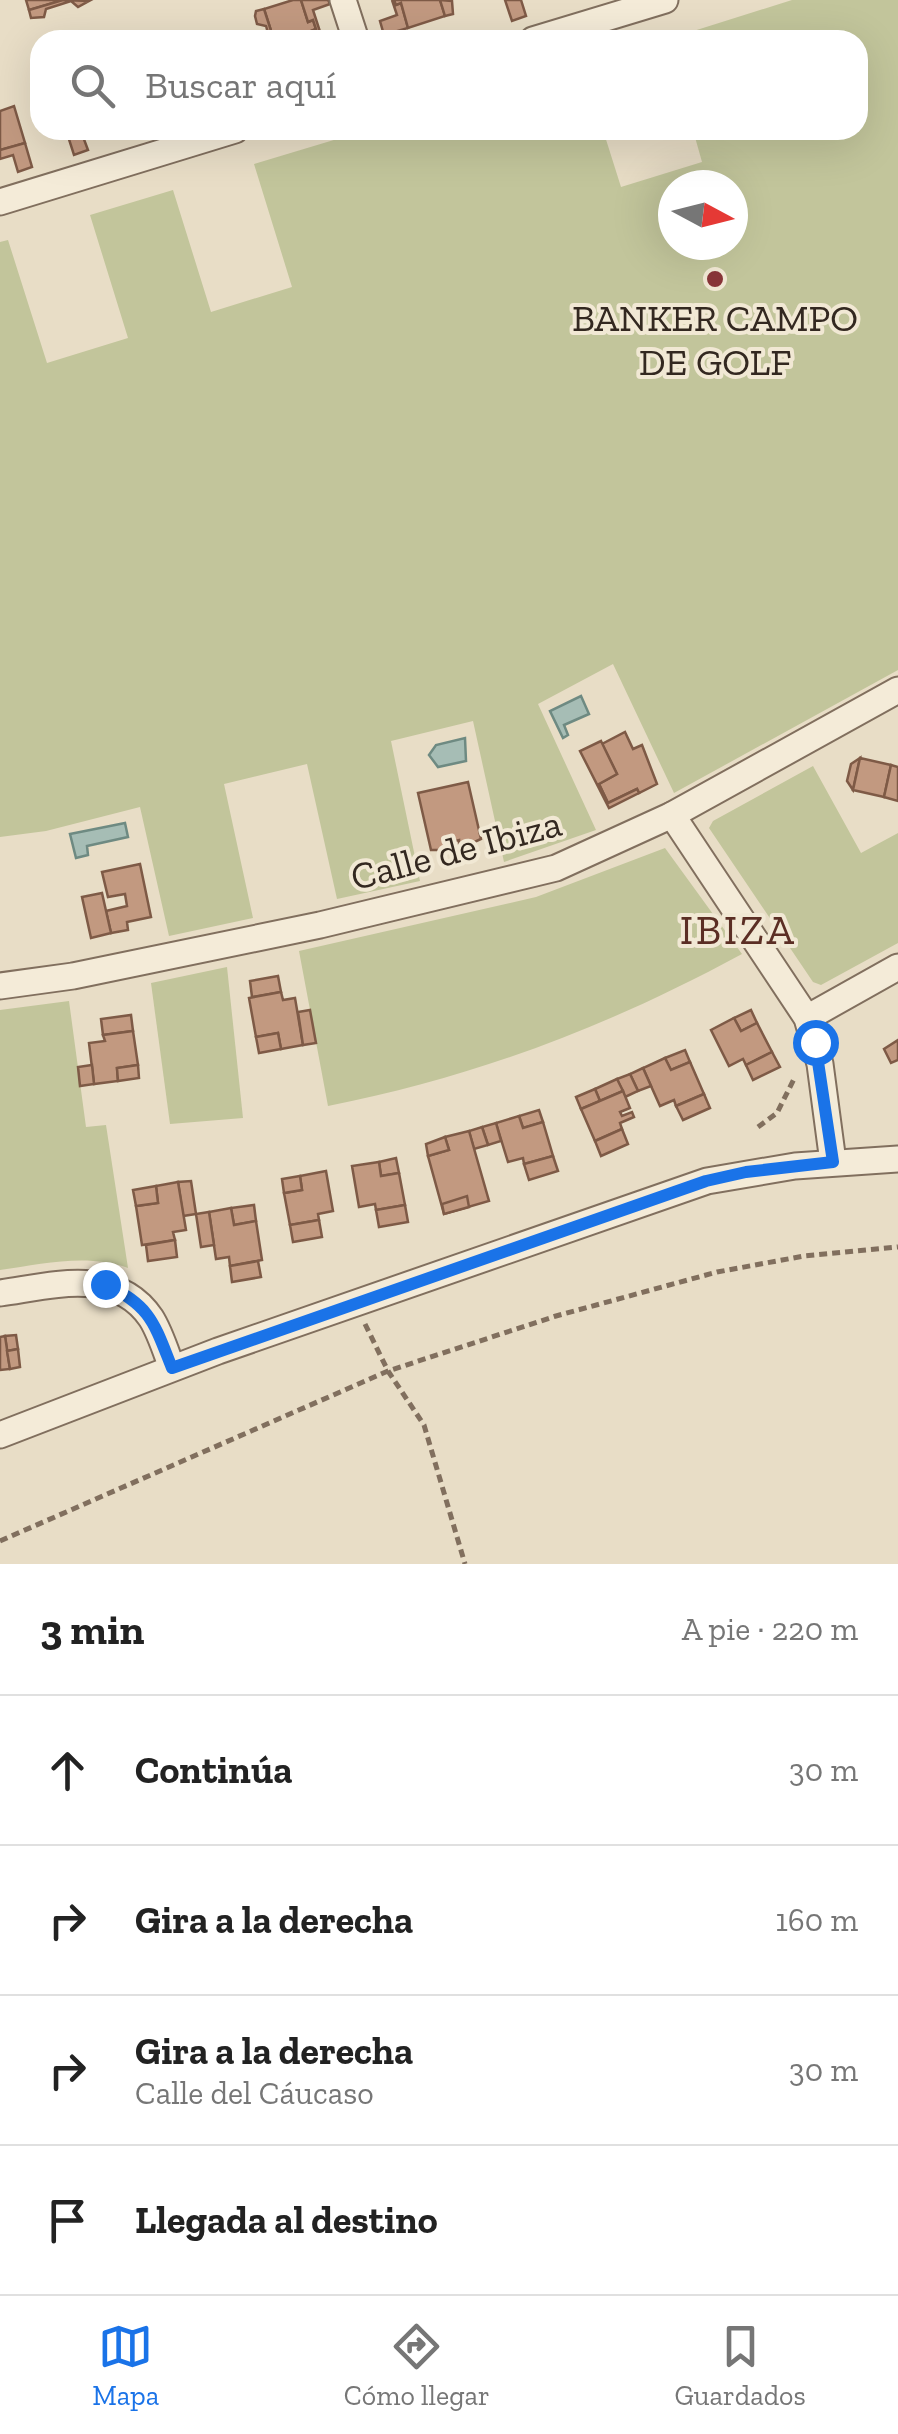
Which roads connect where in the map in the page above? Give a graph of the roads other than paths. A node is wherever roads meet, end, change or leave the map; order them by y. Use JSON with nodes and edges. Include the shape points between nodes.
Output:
{"nodes":[{"id":1,"x":344,"y":0,"type":"edge"},
{"id":2,"x":664,"y":0,"type":"edge"},
{"id":3,"x":353,"y":30,"type":"edge"},
{"id":4,"x":566,"y":30,"type":"edge"},
{"id":5,"x":202,"y":140,"type":"edge"},
{"id":6,"x":0,"y":202,"type":"edge"},
{"id":7,"x":898,"y":690,"type":"edge"},
{"id":8,"x":672,"y":814,"type":"junction"},
{"id":9,"x":898,"y":967,"type":"edge"},
{"id":10,"x":0,"y":986,"type":"edge"},
{"id":11,"x":807,"y":1018,"type":"junction"},
{"id":12,"x":898,"y":1159,"type":"edge"},
{"id":13,"x":833,"y":1162,"type":"junction"},
{"id":14,"x":0,"y":1293,"type":"edge"},
{"id":15,"x":172,"y":1368,"type":"junction"},
{"id":16,"x":0,"y":1435,"type":"edge"}],
"edges":[{"from":1,"to":3,"type":"street"},
{"from":2,"to":4,"type":"street"},
{"from":5,"to":6,"type":"street"},
{"from":7,"to":8,"type":"street","name":"Calle de Ibiza"},
{"from":8,"to":10,"type":"street","name":"Calle de Ibiza","via":[[556,868],[320,925]]},
{"from":8,"to":11,"type":"street"},
{"from":9,"to":11,"type":"street"},
{"from":11,"to":13,"type":"street"},
{"from":12,"to":13,"type":"street"},
{"from":13,"to":15,"type":"street","via":[[706,1181]]},
{"from":14,"to":15,"type":"street","via":[[105,1284],[147,1313]]},
{"from":15,"to":16,"type":"street"}]}
